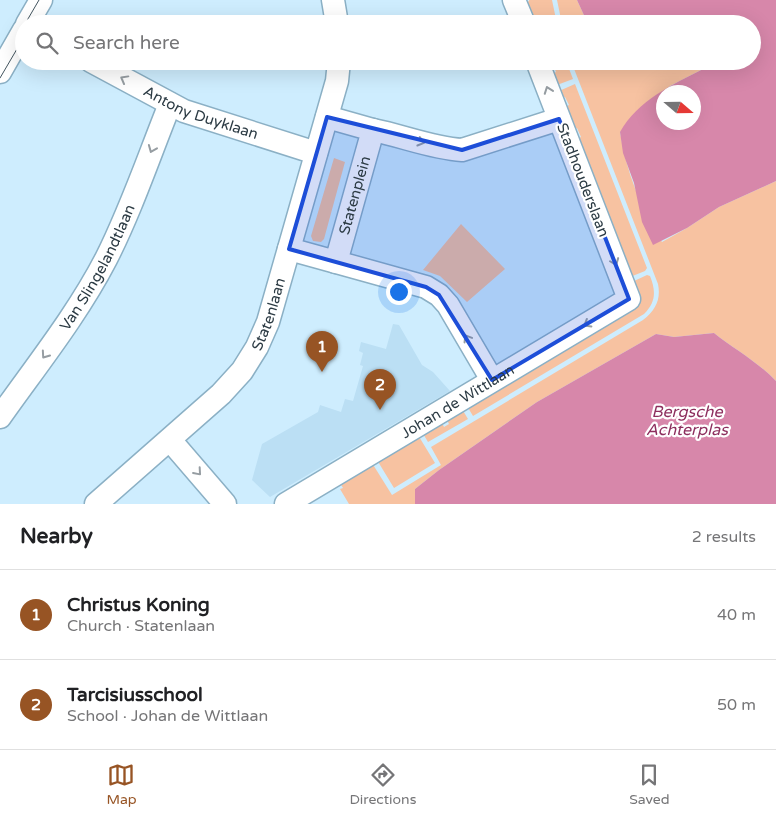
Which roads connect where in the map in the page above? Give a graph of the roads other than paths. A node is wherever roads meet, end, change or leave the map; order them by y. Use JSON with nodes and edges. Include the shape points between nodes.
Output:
{"nodes":[{"id":1,"x":333,"y":0,"type":"edge"},
{"id":2,"x":514,"y":0,"type":"edge"},
{"id":3,"x":336,"y":15,"type":"edge"},
{"id":4,"x":520,"y":15,"type":"edge"},
{"id":5,"x":15,"y":46,"type":"edge"},
{"id":6,"x":108,"y":70,"type":"edge"},
{"id":7,"x":338,"y":70,"type":"edge"},
{"id":8,"x":541,"y":70,"type":"edge"},
{"id":9,"x":0,"y":72,"type":"edge"},
{"id":10,"x":170,"y":104,"type":"junction"},
{"id":11,"x":327,"y":117,"type":"junction"},
{"id":12,"x":559,"y":119,"type":"junction"},
{"id":13,"x":373,"y":130,"type":"junction"},
{"id":14,"x":316,"y":153,"type":"junction"},
{"id":15,"x":289,"y":249,"type":"junction"},
{"id":16,"x":336,"y":262,"type":"junction"},
{"id":17,"x":629,"y":299,"type":"joint"},
{"id":18,"x":492,"y":380,"type":"junction"},
{"id":19,"x":0,"y":417,"type":"edge"},
{"id":20,"x":170,"y":440,"type":"junction"},
{"id":21,"x":96,"y":504,"type":"edge"},
{"id":22,"x":225,"y":504,"type":"edge"},
{"id":23,"x":286,"y":504,"type":"edge"}],
"edges":[{"from":1,"to":3,"type":"street"},
{"from":2,"to":4,"type":"street"},
{"from":5,"to":9,"type":"street"},
{"from":10,"to":6,"type":"street","name":"Antony Duyklaan","one_way":true},
{"from":7,"to":11,"type":"street","name":"Statenlaan"},
{"from":12,"to":8,"type":"street","name":"Stadhouderslaan","one_way":true},
{"from":10,"to":14,"type":"street","name":"Antony Duyklaan"},
{"from":10,"to":19,"type":"street","name":"Van Slingelandtlaan","one_way":true,"via":[[106,260],[56,339]]},
{"from":11,"to":13,"type":"street"},
{"from":11,"to":14,"type":"street","name":"Statenlaan"},
{"from":13,"to":12,"type":"street","one_way":true,"via":[[446,149],[462,150]]},
{"from":12,"to":17,"type":"street","name":"Stadhouderslaan","one_way":true},
{"from":13,"to":16,"type":"street","name":"Statenplein"},
{"from":14,"to":15,"type":"street","name":"Statenlaan"},
{"from":15,"to":16,"type":"street"},
{"from":15,"to":20,"type":"street","name":"Statenlaan","via":[[268,322],[257,347],[242,371],[221,394]]},
{"from":18,"to":16,"type":"street","one_way":true,"via":[[439,295],[426,287]]},
{"from":17,"to":18,"type":"street","name":"Johan de Wittlaan","one_way":true},
{"from":18,"to":23,"type":"street","name":"Johan de Wittlaan"},
{"from":20,"to":21,"type":"street","name":"Statenlaan"},
{"from":20,"to":22,"type":"street","one_way":true}]}
